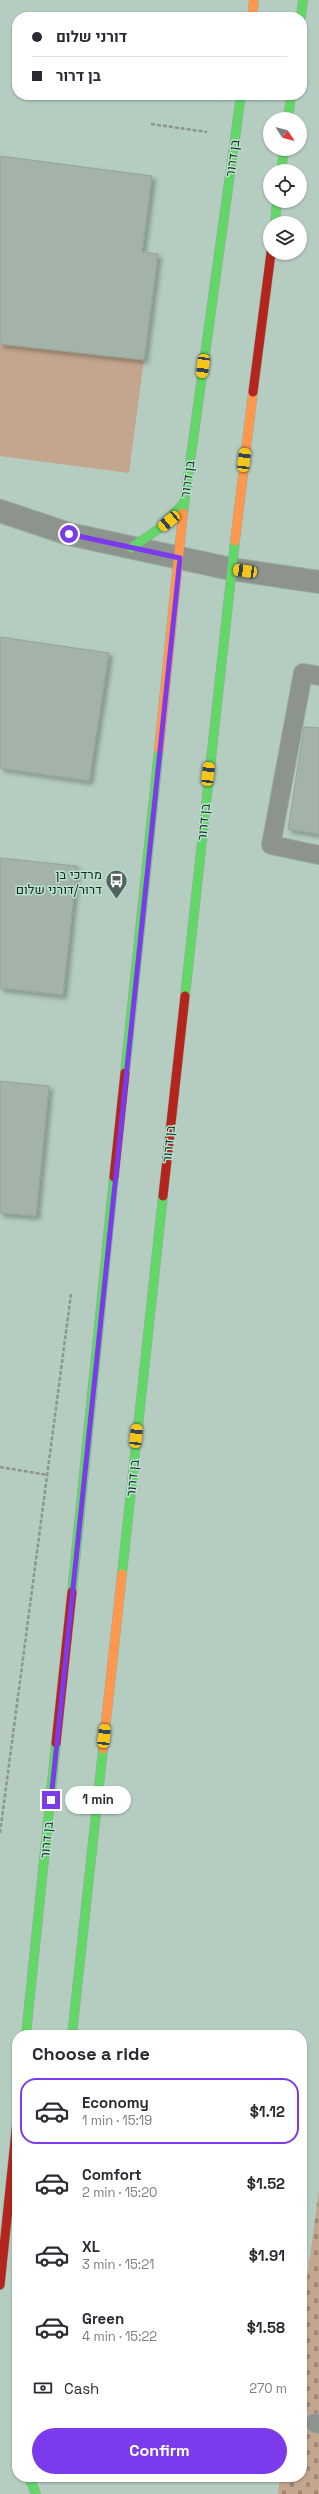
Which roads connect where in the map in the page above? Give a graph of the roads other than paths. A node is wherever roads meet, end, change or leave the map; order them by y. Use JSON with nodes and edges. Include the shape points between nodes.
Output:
{"nodes":[{"id":1,"x":254,"y":0,"type":"edge"},
{"id":2,"x":303,"y":0,"type":"edge"},
{"id":3,"x":253,"y":12,"type":"edge"},
{"id":4,"x":302,"y":12,"type":"edge"},
{"id":5,"x":240,"y":100,"type":"edge"},
{"id":6,"x":290,"y":100,"type":"edge"},
{"id":7,"x":289,"y":112,"type":"edge"},
{"id":8,"x":270,"y":260,"type":"edge"},
{"id":9,"x":184,"y":503,"type":"junction"},
{"id":10,"x":0,"y":511,"type":"edge"},
{"id":11,"x":132,"y":548,"type":"junction"},
{"id":12,"x":180,"y":558,"type":"junction"},
{"id":13,"x":230,"y":569,"type":"junction"},
{"id":14,"x":319,"y":582,"type":"edge"},
{"id":15,"x":319,"y":676,"type":"edge"},
{"id":16,"x":319,"y":855,"type":"edge"},
{"id":17,"x":27,"y":2030,"type":"edge"},
{"id":18,"x":73,"y":2030,"type":"edge"},
{"id":19,"x":12,"y":2170,"type":"edge"},
{"id":20,"x":0,"y":2285,"type":"edge"},
{"id":21,"x":27,"y":2482,"type":"edge"},
{"id":22,"x":30,"y":2482,"type":"edge"},
{"id":23,"x":25,"y":2494,"type":"edge"},
{"id":24,"x":36,"y":2494,"type":"edge"}],
"edges":[{"from":1,"to":3,"type":"street"},
{"from":2,"to":4,"type":"street"},
{"from":5,"to":9,"type":"street","name":"בן דרור"},
{"from":6,"to":7,"type":"street"},
{"from":8,"to":13,"type":"street","name":"בן דרור"},
{"from":9,"to":11,"type":"street","via":[[169,521]]},
{"from":9,"to":12,"type":"street","name":"בן דרור"},
{"from":10,"to":11,"type":"street","via":[[69,534]]},
{"from":11,"to":12,"type":"street"},
{"from":12,"to":13,"type":"street"},
{"from":12,"to":17,"type":"street","name":"בן דרור"},
{"from":13,"to":14,"type":"street"},
{"from":13,"to":18,"type":"street","name":"בן דרור"},
{"from":15,"to":16,"type":"lane","via":[[303,673],[270,846]]},
{"from":19,"to":20,"type":"street"},
{"from":21,"to":23,"type":"street"},
{"from":22,"to":24,"type":"street"}]}
